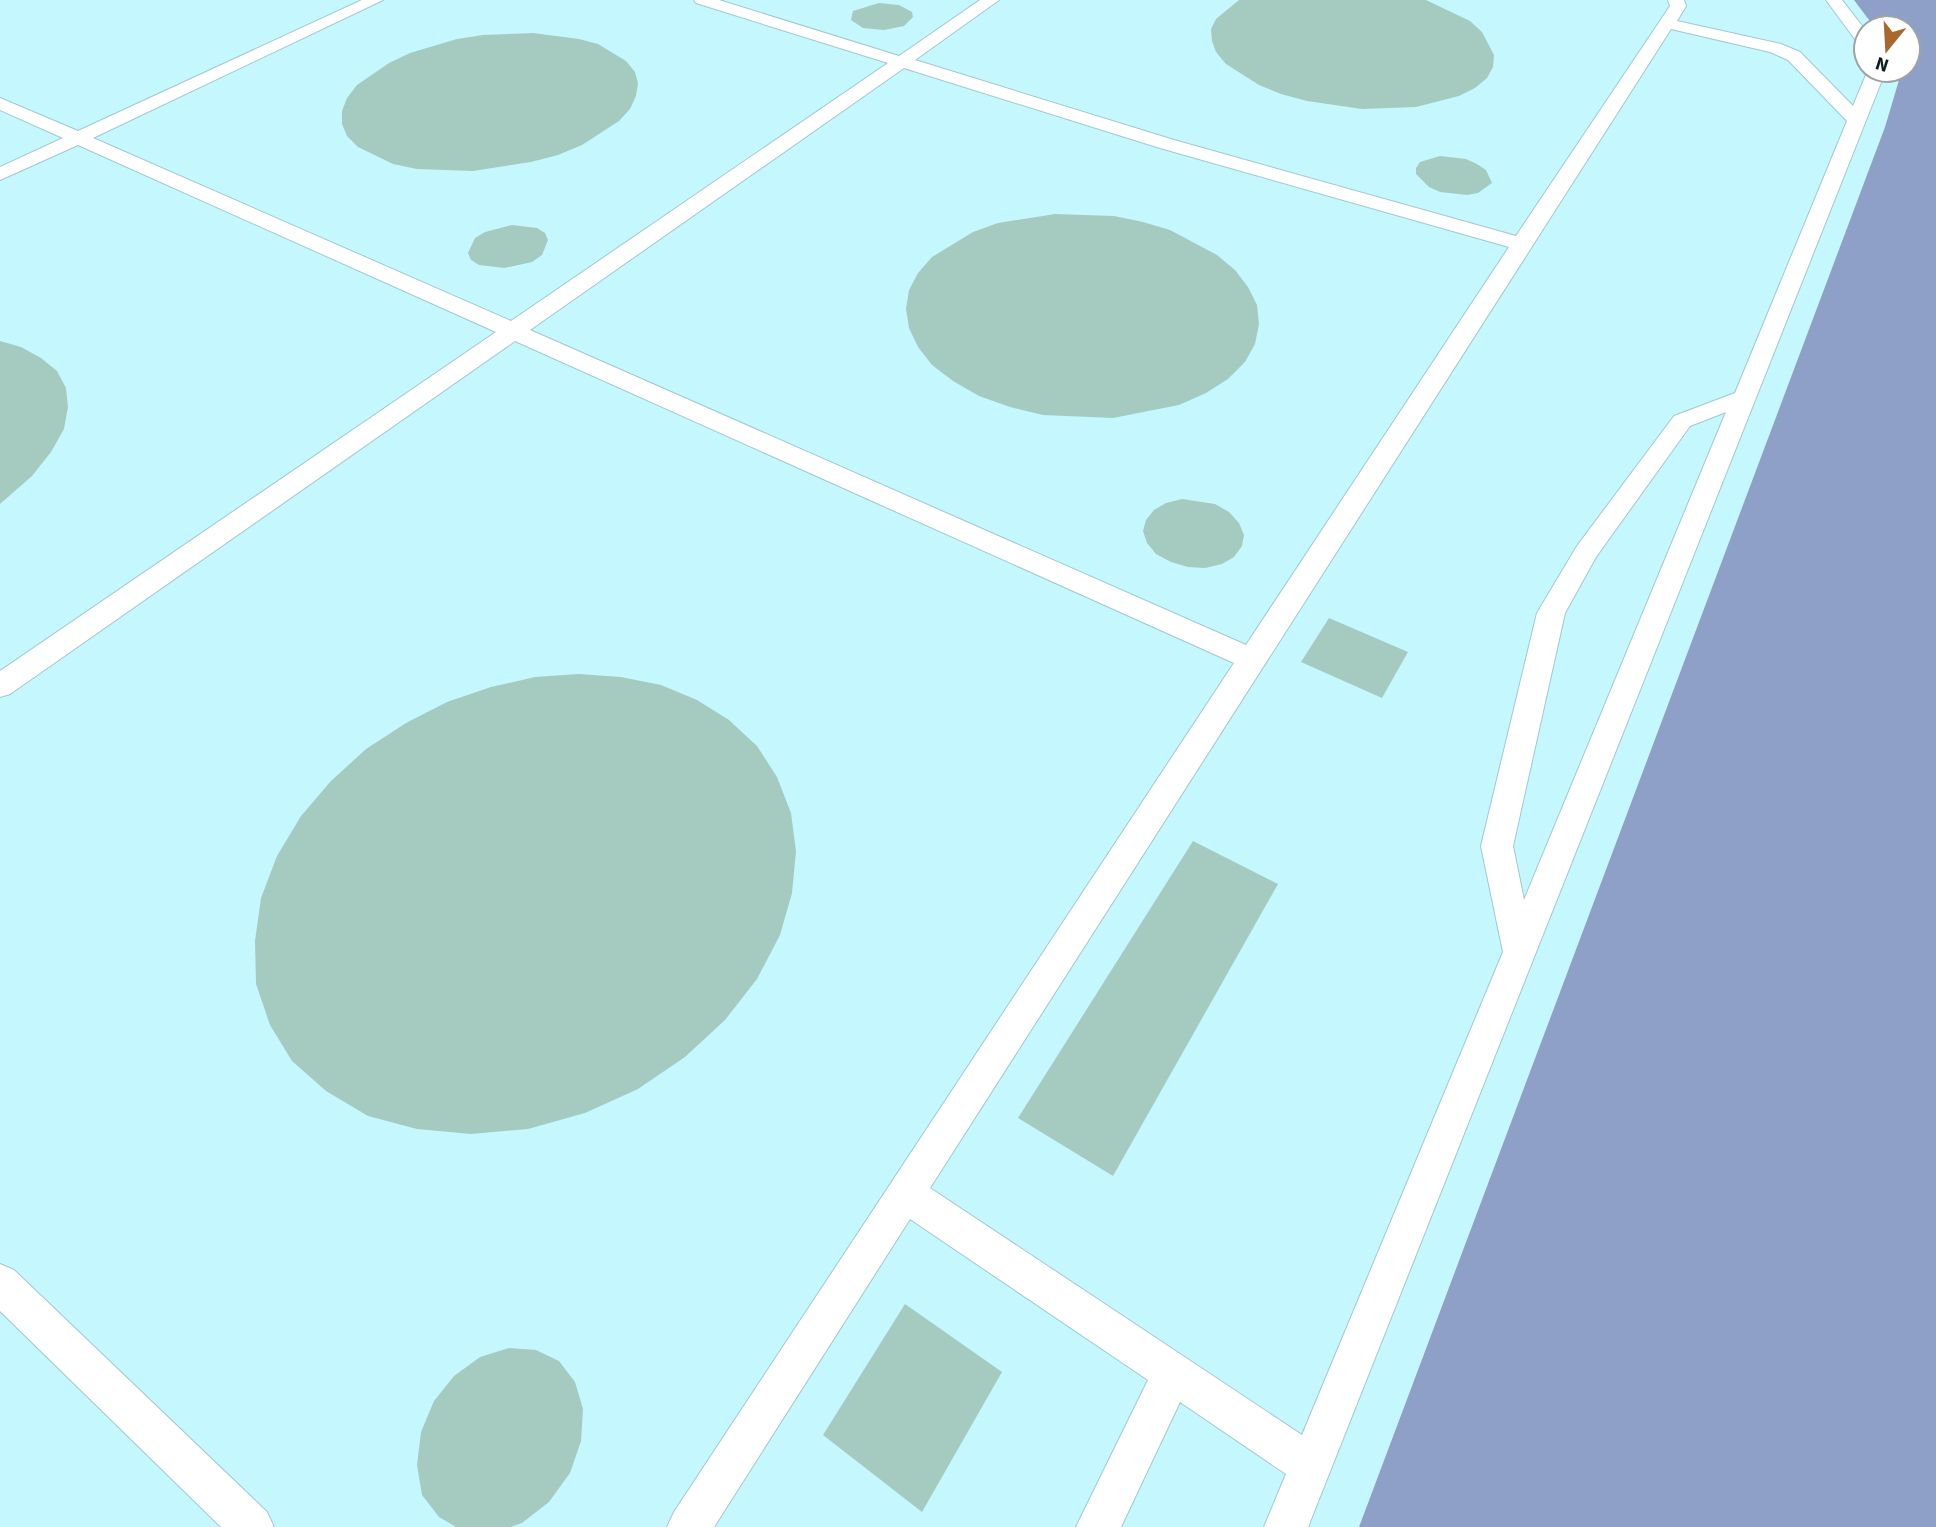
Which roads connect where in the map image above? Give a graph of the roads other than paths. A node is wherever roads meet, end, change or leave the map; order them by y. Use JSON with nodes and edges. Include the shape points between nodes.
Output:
{"nodes":[{"id":1,"x":375,"y":0,"type":"edge"},
{"id":2,"x":702,"y":0,"type":"edge"},
{"id":3,"x":991,"y":0,"type":"edge"},
{"id":4,"x":1676,"y":0,"type":"edge"},
{"id":5,"x":1834,"y":0,"type":"edge"},
{"id":6,"x":1666,"y":23,"type":"junction"},
{"id":7,"x":1852,"y":24,"type":"edge"},
{"id":8,"x":902,"y":62,"type":"junction"},
{"id":9,"x":1871,"y":84,"type":"edge"},
{"id":10,"x":0,"y":103,"type":"edge"},
{"id":11,"x":1857,"y":120,"type":"junction"},
{"id":12,"x":79,"y":138,"type":"junction"},
{"id":13,"x":0,"y":174,"type":"edge"},
{"id":14,"x":1521,"y":244,"type":"junction"},
{"id":15,"x":513,"y":330,"type":"junction"},
{"id":16,"x":1745,"y":397,"type":"junction"},
{"id":17,"x":1253,"y":660,"type":"junction"},
{"id":18,"x":0,"y":686,"type":"edge"},
{"id":19,"x":1520,"y":952,"type":"junction"},
{"id":20,"x":905,"y":1193,"type":"junction"},
{"id":21,"x":0,"y":1284,"type":"edge"},
{"id":22,"x":1173,"y":1373,"type":"junction"},
{"id":23,"x":1311,"y":1466,"type":"junction"},
{"id":24,"x":252,"y":1527,"type":"edge"},
{"id":25,"x":689,"y":1527,"type":"edge"},
{"id":26,"x":1098,"y":1527,"type":"edge"},
{"id":27,"x":1286,"y":1527,"type":"edge"}],
"edges":[{"from":1,"to":12,"type":"lane"},
{"from":2,"to":8,"type":"lane"},
{"from":3,"to":8,"type":"lane"},
{"from":4,"to":6,"type":"lane","via":[[1678,6]]},
{"from":5,"to":7,"type":"lane"},
{"from":6,"to":11,"type":"lane","via":[[1794,56]]},
{"from":6,"to":14,"type":"lane"},
{"from":8,"to":14,"type":"lane","via":[[1167,144]]},
{"from":8,"to":15,"type":"lane"},
{"from":9,"to":11,"type":"lane"},
{"from":10,"to":12,"type":"lane"},
{"from":11,"to":16,"type":"lane"},
{"from":12,"to":13,"type":"lane"},
{"from":12,"to":15,"type":"lane"},
{"from":14,"to":17,"type":"lane"},
{"from":15,"to":17,"type":"lane"},
{"from":15,"to":18,"type":"lane"},
{"from":16,"to":19,"type":"lane"},
{"from":16,"to":19,"type":"lane","via":[[1682,421],[1586,552],[1551,613],[1497,846]]},
{"from":17,"to":20,"type":"lane"},
{"from":19,"to":23,"type":"lane"},
{"from":20,"to":22,"type":"lane"},
{"from":20,"to":25,"type":"lane"},
{"from":21,"to":24,"type":"lane"},
{"from":22,"to":23,"type":"lane"},
{"from":22,"to":26,"type":"lane"},
{"from":23,"to":27,"type":"lane"}]}
